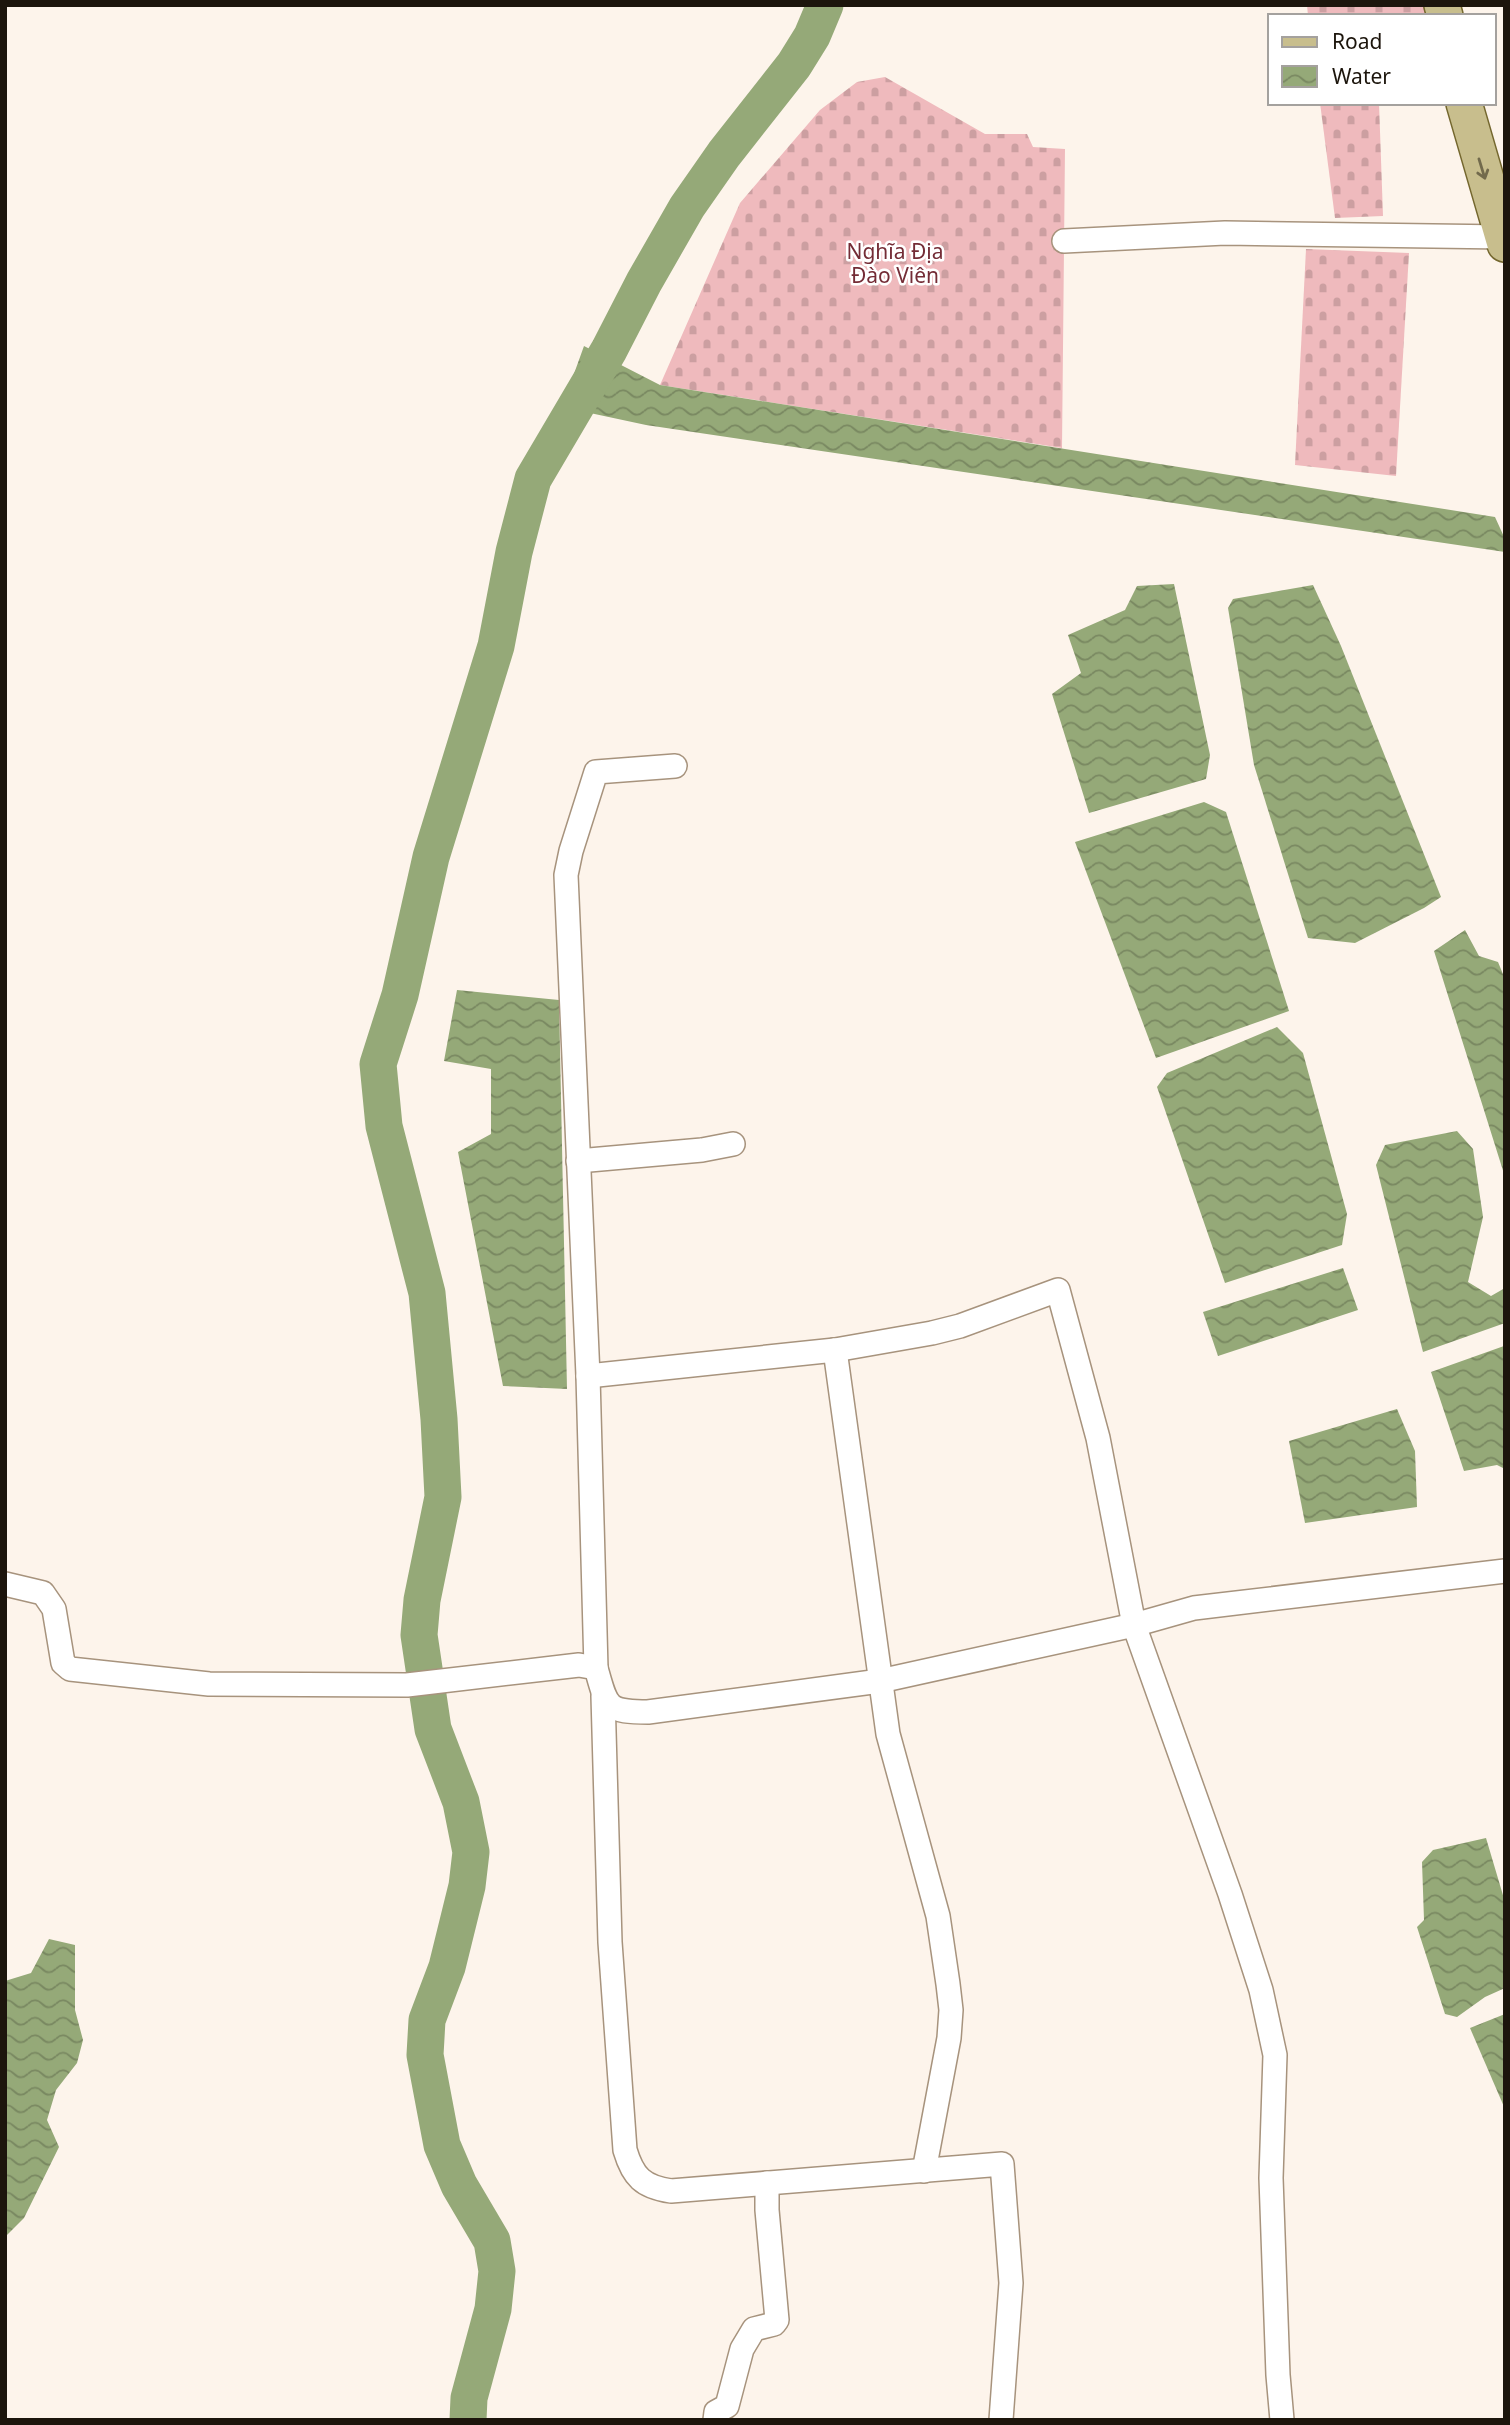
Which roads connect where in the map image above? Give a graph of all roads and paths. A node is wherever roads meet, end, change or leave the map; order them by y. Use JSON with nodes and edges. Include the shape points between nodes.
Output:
{"nodes":[{"id":1,"x":1465,"y":105,"type":"edge"},
{"id":2,"x":1504,"y":240,"type":"edge"},
{"id":3,"x":1064,"y":241,"type":"dead end"},
{"id":4,"x":675,"y":766,"type":"dead end"},
{"id":5,"x":733,"y":1144,"type":"dead end"},
{"id":6,"x":578,"y":1161,"type":"junction"},
{"id":7,"x":835,"y":1350,"type":"junction"},
{"id":8,"x":588,"y":1376,"type":"junction"},
{"id":9,"x":1505,"y":1571,"type":"edge"},
{"id":10,"x":5,"y":1584,"type":"edge"},
{"id":11,"x":1134,"y":1625,"type":"junction"},
{"id":12,"x":596,"y":1668,"type":"junction"},
{"id":13,"x":880,"y":1681,"type":"junction"},
{"id":14,"x":603,"y":1696,"type":"junction"},
{"id":15,"x":924,"y":2171,"type":"junction"},
{"id":16,"x":767,"y":2183,"type":"junction"},
{"id":17,"x":715,"y":2420,"type":"edge"},
{"id":18,"x":1001,"y":2420,"type":"edge"},
{"id":19,"x":1282,"y":2420,"type":"edge"}],
"edges":[{"from":1,"to":2,"type":"main road","one_way":true},
{"from":2,"to":3,"type":"street","via":[[1225,233]]},
{"from":4,"to":6,"type":"street","via":[[596,772],[571,850],[566,875]]},
{"from":5,"to":6,"type":"street"},
{"from":6,"to":8,"type":"street"},
{"from":7,"to":8,"type":"street"},
{"from":7,"to":11,"type":"street","via":[[960,1326],[1058,1290],[1098,1438]]},
{"from":7,"to":13,"type":"street"},
{"from":8,"to":12,"type":"street"},
{"from":9,"to":11,"type":"street","via":[[1194,1608]]},
{"from":10,"to":12,"type":"street","via":[[43,1593],[54,1609],[63,1663],[70,1670],[209,1684],[407,1685],[579,1664]]},
{"from":11,"to":13,"type":"street"},
{"from":11,"to":19,"type":"street","via":[[1230,1894],[1261,1990],[1275,2055],[1272,2238]]},
{"from":12,"to":14,"type":"street"},
{"from":13,"to":14,"type":"street","via":[[649,1712],[622,1712]]},
{"from":13,"to":15,"type":"street","via":[[893,1758],[937,1916],[951,2010]]},
{"from":14,"to":16,"type":"street","via":[[610,1942],[630,2167],[655,2189],[671,2191]]},
{"from":15,"to":16,"type":"street"},
{"from":15,"to":18,"type":"street","via":[[1002,2164],[1011,2283]]},
{"from":16,"to":17,"type":"street","via":[[777,2320],[754,2329],[742,2349],[727,2406],[716,2412]]}]}
